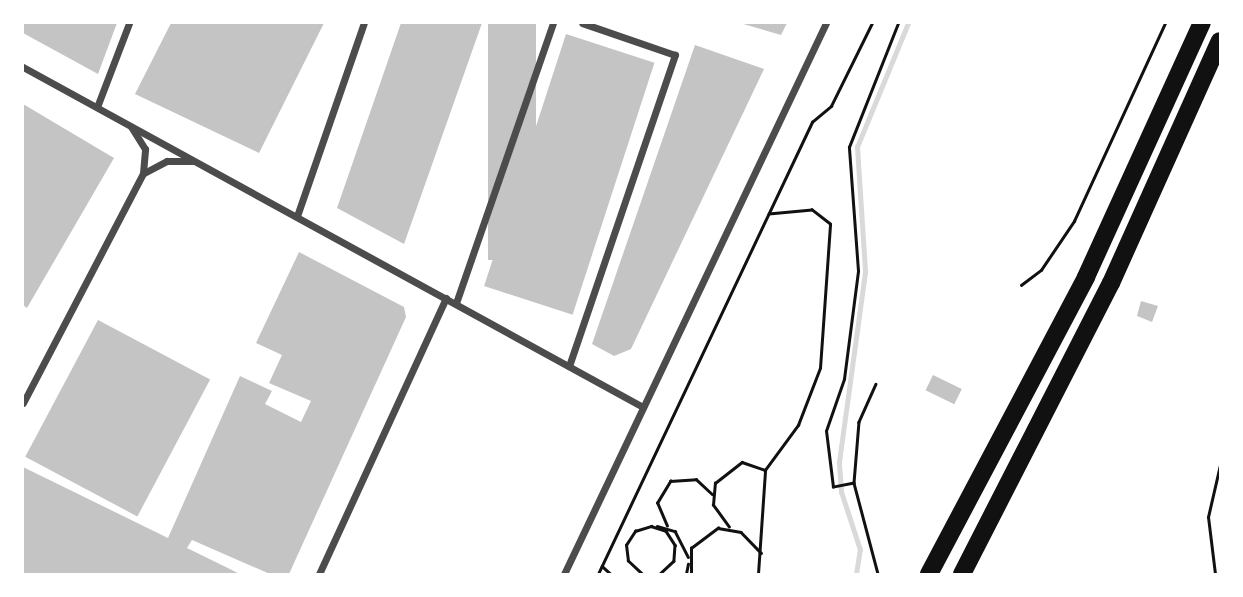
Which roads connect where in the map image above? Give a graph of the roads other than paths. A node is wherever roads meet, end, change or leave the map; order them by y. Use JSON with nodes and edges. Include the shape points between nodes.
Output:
{"nodes":[{"id":1,"x":129,"y":23,"type":"edge"},
{"id":2,"x":364,"y":23,"type":"edge"},
{"id":3,"x":553,"y":23,"type":"edge"},
{"id":4,"x":582,"y":23,"type":"edge"},
{"id":5,"x":826,"y":23,"type":"edge"},
{"id":6,"x":1202,"y":23,"type":"edge"},
{"id":7,"x":1220,"y":41,"type":"edge"},
{"id":8,"x":23,"y":67,"type":"edge"},
{"id":9,"x":97,"y":107,"type":"junction"},
{"id":10,"x":123,"y":121,"type":"junction"},
{"id":11,"x":196,"y":161,"type":"junction"},
{"id":12,"x":143,"y":173,"type":"junction"},
{"id":13,"x":297,"y":216,"type":"junction"},
{"id":14,"x":446,"y":298,"type":"junction"},
{"id":15,"x":456,"y":303,"type":"junction"},
{"id":16,"x":569,"y":366,"type":"junction"},
{"id":17,"x":23,"y":403,"type":"edge"},
{"id":18,"x":643,"y":407,"type":"junction"},
{"id":19,"x":319,"y":574,"type":"edge"},
{"id":20,"x":564,"y":574,"type":"edge"},
{"id":21,"x":929,"y":574,"type":"edge"},
{"id":22,"x":962,"y":574,"type":"edge"}],
"edges":[{"from":1,"to":9,"type":"street"},
{"from":2,"to":13,"type":"street"},
{"from":3,"to":15,"type":"street"},
{"from":4,"to":16,"type":"street","via":[[675,55]]},
{"from":5,"to":18,"type":"street"},
{"from":6,"to":21,"type":"highway","via":[[1086,277]]},
{"from":7,"to":22,"type":"highway","via":[[1111,283]]},
{"from":8,"to":9,"type":"street"},
{"from":9,"to":10,"type":"street"},
{"from":10,"to":11,"type":"street"},
{"from":10,"to":12,"type":"street","via":[[145,149]]},
{"from":11,"to":12,"type":"street","via":[[167,161]]},
{"from":11,"to":13,"type":"street"},
{"from":12,"to":17,"type":"street"},
{"from":13,"to":14,"type":"street"},
{"from":14,"to":15,"type":"street"},
{"from":14,"to":19,"type":"street"},
{"from":15,"to":16,"type":"street"},
{"from":16,"to":18,"type":"street"},
{"from":18,"to":20,"type":"street"}]}
